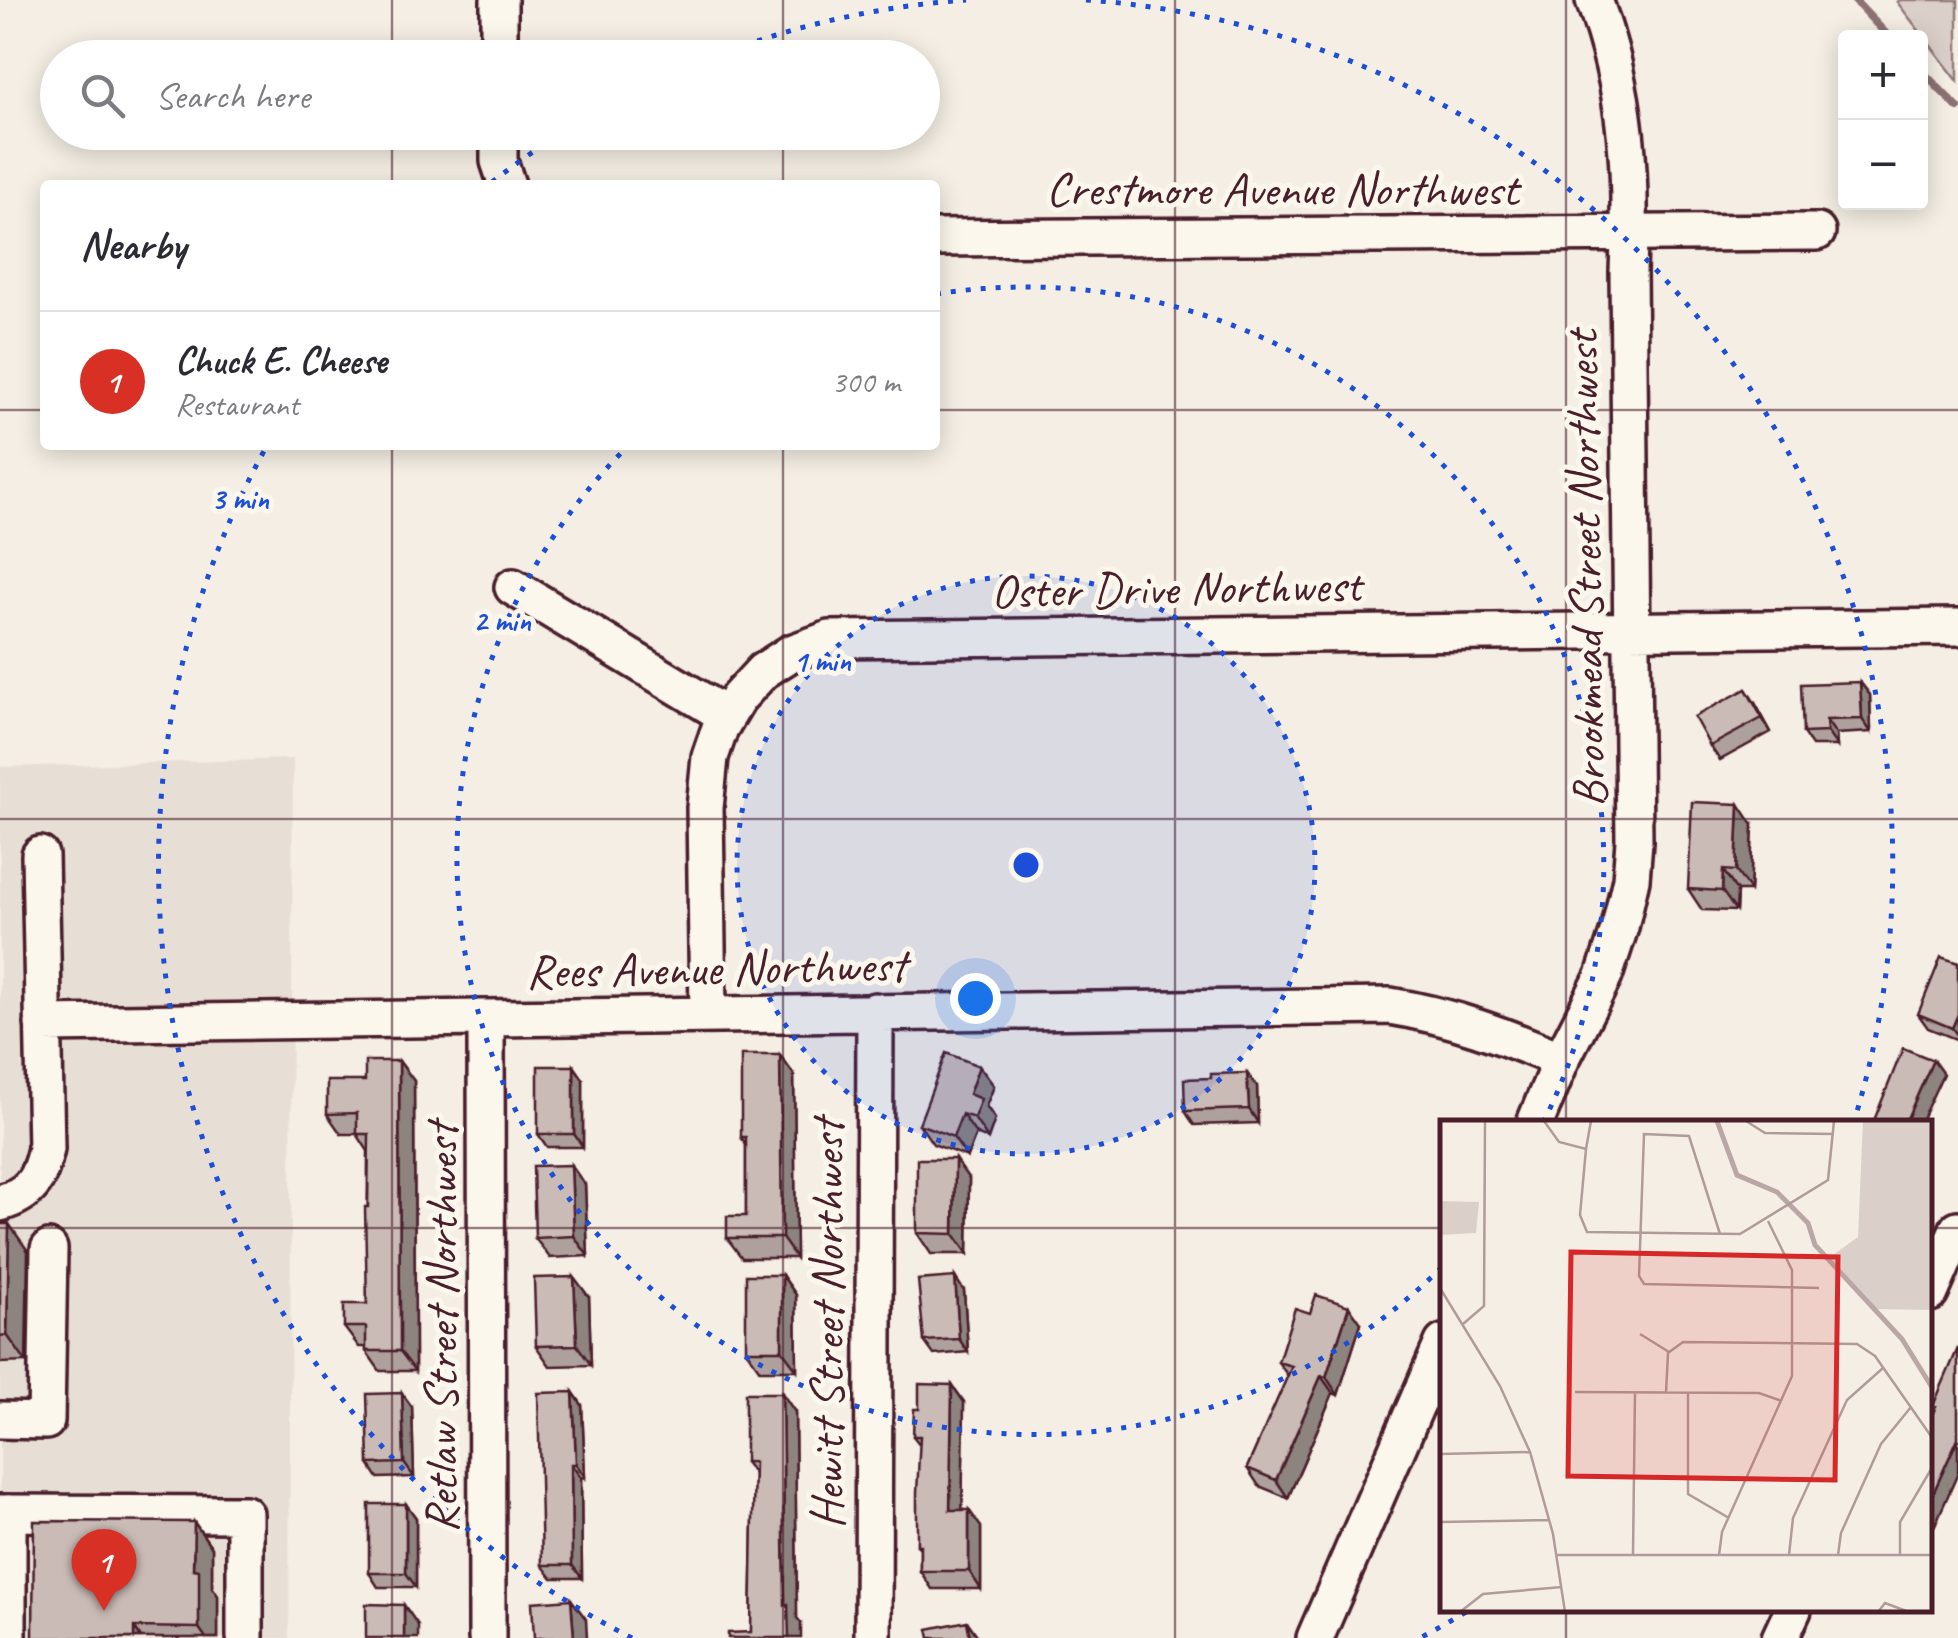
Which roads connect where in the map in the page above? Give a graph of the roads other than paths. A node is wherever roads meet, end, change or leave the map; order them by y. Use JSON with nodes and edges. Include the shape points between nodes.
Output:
{"nodes":[{"id":1,"x":499,"y":0,"type":"edge"},
{"id":2,"x":1594,"y":0,"type":"edge"},
{"id":3,"x":499,"y":40,"type":"edge"},
{"id":4,"x":499,"y":150,"type":"edge"},
{"id":5,"x":505,"y":180,"type":"edge"},
{"id":6,"x":1817,"y":232,"type":"dead end"},
{"id":7,"x":1630,"y":233,"type":"junction"},
{"id":8,"x":940,"y":238,"type":"edge"},
{"id":9,"x":513,"y":587,"type":"dead end"},
{"id":10,"x":1958,"y":627,"type":"edge"},
{"id":11,"x":1631,"y":628,"type":"junction"},
{"id":12,"x":727,"y":716,"type":"junction"},
{"id":13,"x":40,"y":856,"type":"dead end"},
{"id":14,"x":875,"y":1012,"type":"junction"},
{"id":15,"x":708,"y":1015,"type":"junction"},
{"id":16,"x":486,"y":1018,"type":"junction"},
{"id":17,"x":43,"y":1024,"type":"junction"},
{"id":18,"x":1561,"y":1060,"type":"junction"},
{"id":19,"x":1536,"y":1120,"type":"edge"},
{"id":20,"x":0,"y":1203,"type":"edge"},
{"id":21,"x":1958,"y":1229,"type":"edge"},
{"id":22,"x":50,"y":1249,"type":"dead end"},
{"id":23,"x":1933,"y":1286,"type":"edge"},
{"id":24,"x":1440,"y":1350,"type":"edge"},
{"id":25,"x":0,"y":1420,"type":"edge"},
{"id":26,"x":4,"y":1512,"type":"edge"},
{"id":27,"x":1791,"y":1613,"type":"edge"},
{"id":28,"x":245,"y":1636,"type":"edge"},
{"id":29,"x":8,"y":1638,"type":"edge"},
{"id":30,"x":487,"y":1638,"type":"edge"},
{"id":31,"x":873,"y":1638,"type":"edge"},
{"id":32,"x":1315,"y":1638,"type":"edge"},
{"id":33,"x":1780,"y":1638,"type":"edge"}],
"edges":[{"from":1,"to":3,"type":"street"},
{"from":2,"to":7,"type":"street","name":"Brookmead Street Northwest","via":[[1622,98]]},
{"from":4,"to":5,"type":"street"},
{"from":6,"to":7,"type":"street","name":"Crestmore Avenue Northwest"},
{"from":7,"to":8,"type":"street","name":"Crestmore Avenue Northwest"},
{"from":7,"to":11,"type":"street","name":"Brookmead Street Northwest"},
{"from":9,"to":12,"type":"street"},
{"from":10,"to":11,"type":"street","name":"Oster Drive Northwest"},
{"from":11,"to":12,"type":"street","name":"Oster Drive Northwest","via":[[830,639],[762,671]]},
{"from":11,"to":18,"type":"street","name":"Brookmead Street Northwest","via":[[1631,879],[1604,976]]},
{"from":12,"to":15,"type":"street","name":"Oster Drive Northwest","via":[[710,757],[705,808]]},
{"from":13,"to":17,"type":"street"},
{"from":14,"to":15,"type":"street","name":"Rees Avenue Northwest"},
{"from":14,"to":18,"type":"street","name":"Rees Avenue Northwest","via":[[1390,1006],[1489,1029]]},
{"from":14,"to":31,"type":"street","name":"Hewitt Street Northwest"},
{"from":15,"to":16,"type":"street","name":"Rees Avenue Northwest"},
{"from":16,"to":17,"type":"street","name":"Rees Avenue Northwest"},
{"from":16,"to":30,"type":"street","name":"Retlaw Street Northwest"},
{"from":17,"to":20,"type":"street","via":[[46,1149],[38,1180],[20,1198]]},
{"from":18,"to":19,"type":"street","name":"Brookmead Street Northwest"},
{"from":21,"to":23,"type":"street"},
{"from":22,"to":25,"type":"street","via":[[46,1421]]},
{"from":24,"to":32,"type":"street"},
{"from":26,"to":28,"type":"street","via":[[245,1514]]},
{"from":26,"to":29,"type":"street"},
{"from":27,"to":33,"type":"street"}]}
